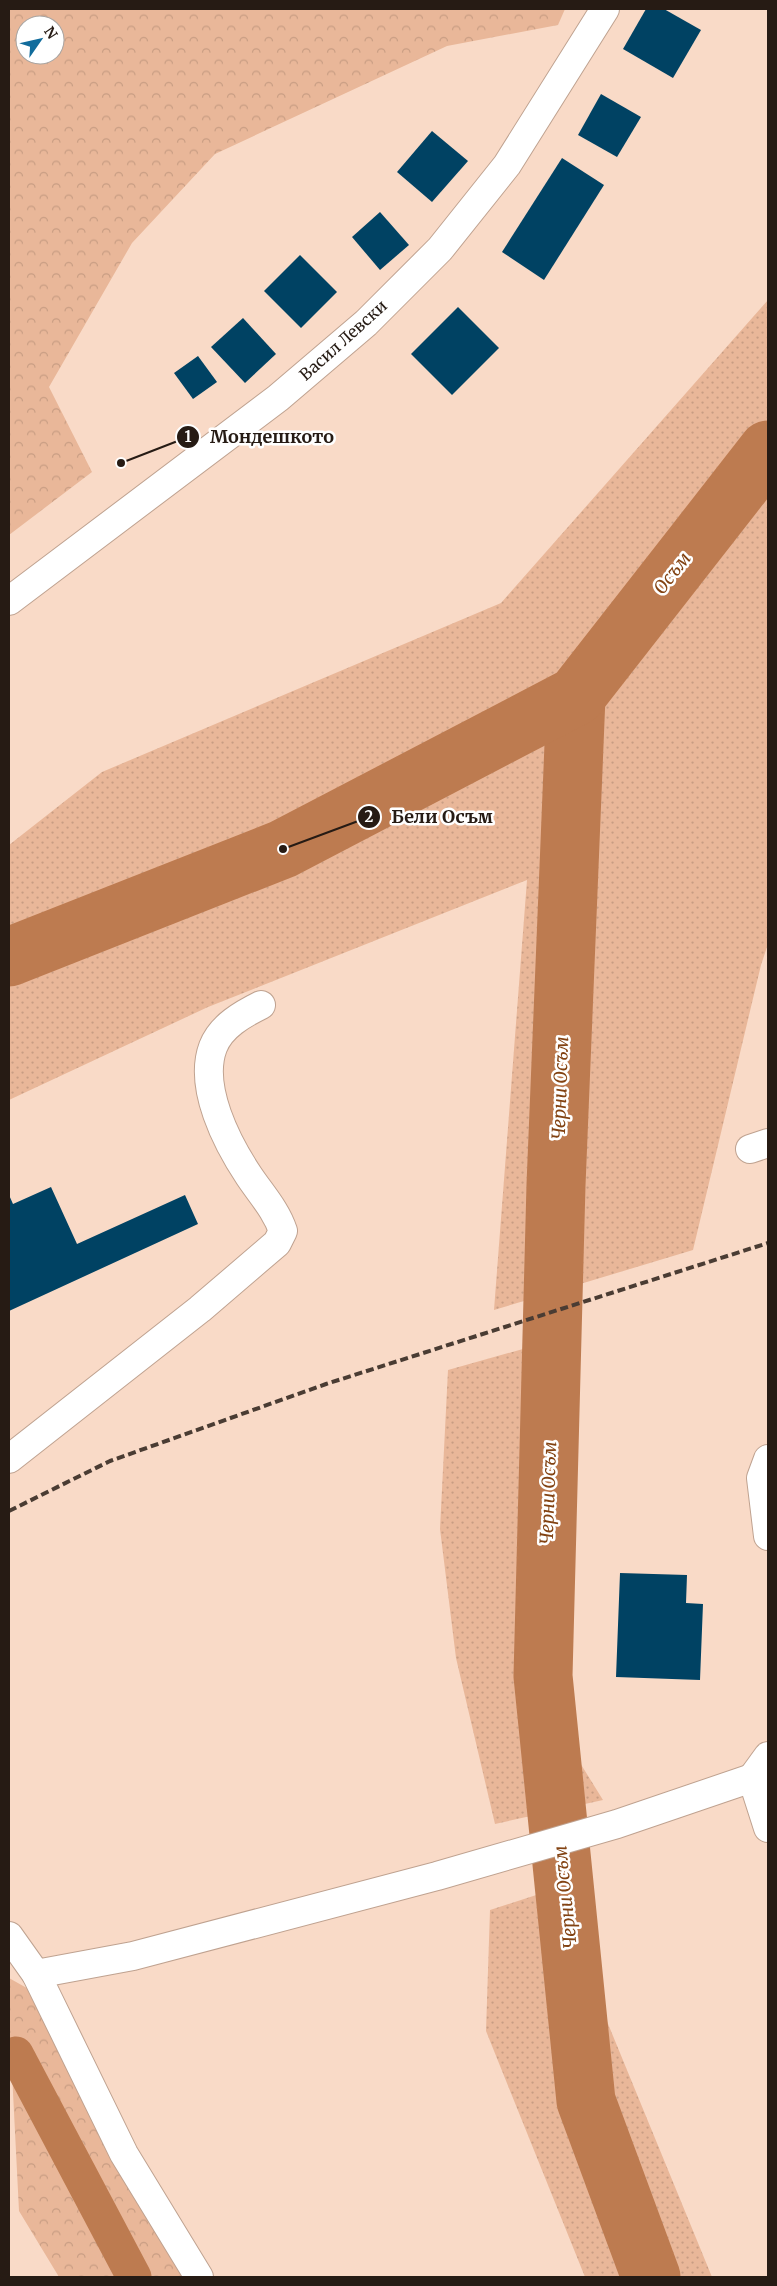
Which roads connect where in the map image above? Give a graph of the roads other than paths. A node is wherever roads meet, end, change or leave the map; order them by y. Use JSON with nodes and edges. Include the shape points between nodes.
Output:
{"nodes":[{"id":1,"x":605,"y":9,"type":"edge"},
{"id":2,"x":9,"y":601,"type":"edge"},
{"id":3,"x":261,"y":1005,"type":"dead end"},
{"id":4,"x":9,"y":1459,"type":"edge"},
{"id":5,"x":768,"y":1459,"type":"edge"},
{"id":6,"x":768,"y":1536,"type":"edge"},
{"id":7,"x":768,"y":1756,"type":"edge"},
{"id":8,"x":752,"y":1778,"type":"junction"},
{"id":9,"x":768,"y":1828,"type":"edge"},
{"id":10,"x":9,"y":1936,"type":"edge"},
{"id":11,"x":36,"y":1974,"type":"junction"},
{"id":12,"x":199,"y":2277,"type":"edge"}],
"edges":[{"from":1,"to":2,"type":"street","name":"Васил Левски","via":[[507,165],[440,249],[373,316],[278,398]]},
{"from":3,"to":4,"type":"street","via":[[240,1016],[213,1046],[211,1092],[222,1131],[278,1218],[283,1231],[277,1243],[200,1309]]},
{"from":5,"to":6,"type":"street","via":[[762,1478]]},
{"from":7,"to":8,"type":"street"},
{"from":8,"to":9,"type":"street"},
{"from":8,"to":11,"type":"street","via":[[617,1824],[437,1876],[133,1956]]},
{"from":10,"to":11,"type":"street"},
{"from":11,"to":12,"type":"street","via":[[124,2154]]}]}
